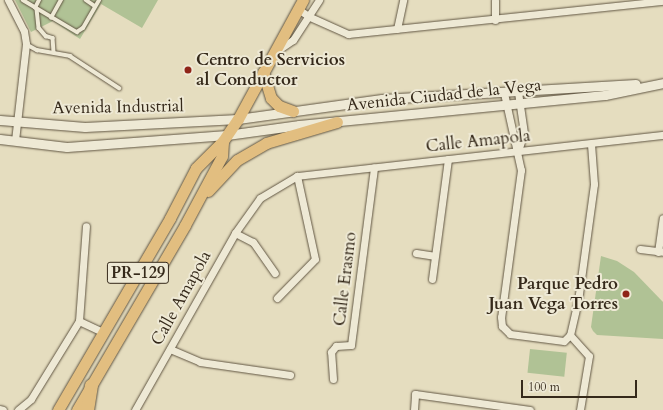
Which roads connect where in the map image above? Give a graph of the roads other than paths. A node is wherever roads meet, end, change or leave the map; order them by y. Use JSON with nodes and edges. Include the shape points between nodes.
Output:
{"nodes":[{"id":1,"x":8,"y":0,"type":"edge"},
{"id":2,"x":23,"y":0,"type":"edge"},
{"id":3,"x":39,"y":0,"type":"edge"},
{"id":4,"x":61,"y":0,"type":"edge"},
{"id":5,"x":86,"y":0,"type":"edge"},
{"id":6,"x":99,"y":0,"type":"edge"},
{"id":7,"x":319,"y":0,"type":"edge"},
{"id":8,"x":403,"y":0,"type":"edge"},
{"id":9,"x":495,"y":0,"type":"edge"},
{"id":10,"x":663,"y":1,"type":"edge"},
{"id":11,"x":300,"y":5,"type":"edge"},
{"id":12,"x":95,"y":6,"type":"junction"},
{"id":13,"x":36,"y":8,"type":"junction"},
{"id":14,"x":310,"y":17,"type":"junction"},
{"id":15,"x":51,"y":18,"type":"junction"},
{"id":16,"x":495,"y":20,"type":"junction"},
{"id":17,"x":398,"y":29,"type":"junction"},
{"id":18,"x":26,"y":44,"type":"junction"},
{"id":19,"x":54,"y":52,"type":"junction"},
{"id":20,"x":275,"y":52,"type":"junction"},
{"id":21,"x":263,"y":72,"type":"junction"},
{"id":22,"x":663,"y":82,"type":"edge"},
{"id":23,"x":119,"y":88,"type":"dead end"},
{"id":24,"x":518,"y":92,"type":"junction"},
{"id":25,"x":504,"y":93,"type":"junction"},
{"id":26,"x":520,"y":104,"type":"junction"},
{"id":27,"x":506,"y":106,"type":"junction"},
{"id":28,"x":292,"y":111,"type":"junction"},
{"id":29,"x":238,"y":119,"type":"junction"},
{"id":30,"x":0,"y":120,"type":"edge"},
{"id":31,"x":17,"y":122,"type":"junction"},
{"id":32,"x":336,"y":122,"type":"junction"},
{"id":33,"x":663,"y":135,"type":"edge"},
{"id":34,"x":225,"y":138,"type":"junction"},
{"id":35,"x":0,"y":139,"type":"edge"},
{"id":36,"x":15,"y":140,"type":"junction"},
{"id":37,"x":591,"y":144,"type":"junction"},
{"id":38,"x":518,"y":151,"type":"junction"},
{"id":39,"x":448,"y":159,"type":"junction"},
{"id":40,"x":374,"y":167,"type":"junction"},
{"id":41,"x":296,"y":176,"type":"junction"},
{"id":42,"x":663,"y":218,"type":"edge"},
{"id":43,"x":185,"y":225,"type":"junction"},
{"id":44,"x":86,"y":226,"type":"dead end"},
{"id":45,"x":235,"y":233,"type":"junction"},
{"id":46,"x":640,"y":249,"type":"dead end"},
{"id":47,"x":661,"y":252,"type":"edge"},
{"id":48,"x":416,"y":253,"type":"dead end"},
{"id":49,"x":434,"y":256,"type":"junction"},
{"id":50,"x":275,"y":273,"type":"dead end"},
{"id":51,"x":432,"y":280,"type":"dead end"},
{"id":52,"x":277,"y":298,"type":"dead end"},
{"id":53,"x":79,"y":321,"type":"junction"},
{"id":54,"x":103,"y":332,"type":"junction"},
{"id":55,"x":570,"y":335,"type":"junction"},
{"id":56,"x":170,"y":349,"type":"junction"},
{"id":57,"x":290,"y":375,"type":"dead end"},
{"id":58,"x":333,"y":379,"type":"dead end"},
{"id":59,"x":90,"y":385,"type":"junction"},
{"id":60,"x":489,"y":407,"type":"edge"},
{"id":61,"x":0,"y":409,"type":"edge"},
{"id":62,"x":3,"y":410,"type":"edge"},
{"id":63,"x":18,"y":410,"type":"edge"},
{"id":64,"x":58,"y":410,"type":"edge"},
{"id":65,"x":77,"y":410,"type":"edge"},
{"id":66,"x":87,"y":410,"type":"edge"},
{"id":67,"x":135,"y":410,"type":"edge"},
{"id":68,"x":414,"y":410,"type":"edge"},
{"id":69,"x":530,"y":410,"type":"edge"},
{"id":70,"x":580,"y":410,"type":"edge"}],
"edges":[{"from":1,"to":18,"type":"street","via":[[24,31]]},
{"from":2,"to":13,"type":"lane"},
{"from":3,"to":13,"type":"lane"},
{"from":4,"to":15,"type":"lane"},
{"from":5,"to":12,"type":"lane"},
{"from":6,"to":12,"type":"lane"},
{"from":7,"to":14,"type":"street"},
{"from":8,"to":17,"type":"street"},
{"from":9,"to":16,"type":"street"},
{"from":10,"to":16,"type":"street"},
{"from":11,"to":14,"type":"street"},
{"from":11,"to":20,"type":"main road","number":"PR-129"},
{"from":12,"to":15,"type":"lane","via":[[82,28],[76,32]]},
{"from":13,"to":15,"type":"lane"},
{"from":13,"to":19,"type":"lane","via":[[39,28],[46,36],[53,38]]},
{"from":14,"to":17,"type":"street","via":[[348,34]]},
{"from":14,"to":20,"type":"street","via":[[293,40]]},
{"from":16,"to":17,"type":"street"},
{"from":18,"to":19,"type":"lane","via":[[37,50]]},
{"from":18,"to":31,"type":"street"},
{"from":19,"to":23,"type":"lane","via":[[70,56]]},
{"from":20,"to":21,"type":"main road","number":"PR-129"},
{"from":21,"to":28,"type":"main road","via":[[271,98],[279,106]]},
{"from":21,"to":29,"type":"main road","number":"PR-129"},
{"from":22,"to":24,"type":"street","name":"Avenida Ciudad de la Vega"},
{"from":22,"to":26,"type":"street","name":"Avenida Ciudad de la Vega","via":[[604,95]]},
{"from":24,"to":25,"type":"street","name":"Avenida Ciudad de la Vega"},
{"from":24,"to":26,"type":"street"},
{"from":25,"to":27,"type":"street"},
{"from":25,"to":28,"type":"street","name":"Avenida Ciudad de la Vega","via":[[382,99]]},
{"from":26,"to":27,"type":"street","name":"Avenida Ciudad de la Vega"},
{"from":26,"to":38,"type":"street","via":[[524,133]]},
{"from":27,"to":32,"type":"street","name":"Avenida Ciudad de la Vega"},
{"from":27,"to":38,"type":"street","via":[[513,142]]},
{"from":28,"to":29,"type":"street","name":"Avenida Ciudad de la Vega"},
{"from":29,"to":31,"type":"street","name":"Avenida Industrial","via":[[85,127]]},
{"from":29,"to":34,"type":"main road","number":"PR-129"},
{"from":30,"to":31,"type":"street","name":"Avenida Industrial"},
{"from":31,"to":36,"type":"street"},
{"from":32,"to":34,"type":"street","name":"Avenida Ciudad de la Vega"},
{"from":32,"to":43,"type":"main road","via":[[266,143],[237,160],[210,188]]},
{"from":33,"to":37,"type":"street","name":"Calle Amapola"},
{"from":34,"to":36,"type":"street","name":"Avenida Industrial","via":[[83,146]]},
{"from":34,"to":43,"type":"main road","number":"PR-129","via":[[222,156]]},
{"from":34,"to":54,"type":"main road","number":"PR-129","via":[[196,168]]},
{"from":35,"to":36,"type":"street","name":"Avenida Industrial"},
{"from":37,"to":38,"type":"street","name":"Calle Amapola"},
{"from":37,"to":55,"type":"street","via":[[594,184],[578,301]]},
{"from":38,"to":39,"type":"street","name":"Calle Amapola"},
{"from":38,"to":55,"type":"street","via":[[520,186],[501,317],[502,326],[510,334],[564,341]]},
{"from":39,"to":40,"type":"street","name":"Calle Amapola"},
{"from":39,"to":49,"type":"street"},
{"from":40,"to":41,"type":"street","name":"Calle Amapola"},
{"from":40,"to":58,"type":"street","name":"Calle Erasmo","via":[[351,345],[336,346],[331,352]]},
{"from":41,"to":45,"type":"street","name":"Calle Amapola","via":[[260,198]]},
{"from":41,"to":52,"type":"street","via":[[315,259]]},
{"from":42,"to":47,"type":"street"},
{"from":43,"to":59,"type":"main road","number":"PR-129"},
{"from":44,"to":53,"type":"street"},
{"from":45,"to":50,"type":"street","via":[[253,242]]},
{"from":45,"to":56,"type":"street","name":"Calle Amapola"},
{"from":46,"to":47,"type":"street"},
{"from":48,"to":49,"type":"street"},
{"from":49,"to":51,"type":"street"},
{"from":53,"to":54,"type":"street"},
{"from":53,"to":63,"type":"street","via":[[31,399]]},
{"from":54,"to":64,"type":"main road","number":"PR-129"},
{"from":55,"to":70,"type":"street","via":[[589,356]]},
{"from":56,"to":57,"type":"street","via":[[200,362]]},
{"from":56,"to":67,"type":"street","name":"Calle Amapola"},
{"from":59,"to":65,"type":"main road","number":"PR-129"},
{"from":59,"to":66,"type":"highway"},
{"from":60,"to":68,"type":"street","via":[[416,394]]},
{"from":60,"to":69,"type":"street"},
{"from":61,"to":62,"type":"street"}]}
